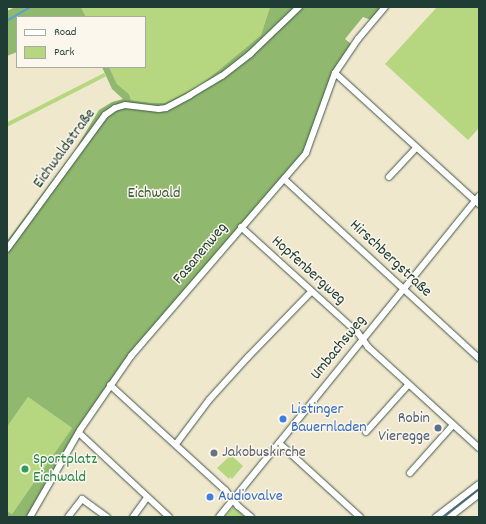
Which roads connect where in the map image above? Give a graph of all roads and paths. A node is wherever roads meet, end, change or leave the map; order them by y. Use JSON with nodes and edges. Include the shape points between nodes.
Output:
{"nodes":[{"id":1,"x":299,"y":7,"type":"edge"},
{"id":2,"x":385,"y":7,"type":"edge"},
{"id":3,"x":335,"y":73,"type":"junction"},
{"id":4,"x":416,"y":148,"type":"junction"},
{"id":5,"x":389,"y":177,"type":"dead end"},
{"id":6,"x":284,"y":179,"type":"junction"},
{"id":7,"x":478,"y":200,"type":"edge"},
{"id":8,"x":241,"y":227,"type":"junction"},
{"id":9,"x":7,"y":249,"type":"edge"},
{"id":10,"x":404,"y":289,"type":"junction"},
{"id":11,"x":311,"y":292,"type":"junction"},
{"id":12,"x":363,"y":340,"type":"junction"},
{"id":13,"x":479,"y":358,"type":"edge"},
{"id":14,"x":409,"y":384,"type":"junction"},
{"id":15,"x":110,"y":385,"type":"junction"},
{"id":16,"x":453,"y":425,"type":"junction"},
{"id":17,"x":366,"y":432,"type":"dead end"},
{"id":18,"x":78,"y":433,"type":"junction"},
{"id":19,"x":279,"y":443,"type":"junction"},
{"id":20,"x":176,"y":444,"type":"junction"},
{"id":21,"x":479,"y":448,"type":"edge"},
{"id":22,"x":410,"y":473,"type":"dead end"},
{"id":23,"x":479,"y":484,"type":"edge"},
{"id":24,"x":479,"y":494,"type":"edge"},
{"id":25,"x":147,"y":498,"type":"junction"},
{"id":26,"x":234,"y":499,"type":"junction"},
{"id":27,"x":30,"y":517,"type":"edge"},
{"id":28,"x":68,"y":517,"type":"edge"},
{"id":29,"x":107,"y":517,"type":"edge"},
{"id":30,"x":133,"y":517,"type":"edge"},
{"id":31,"x":169,"y":517,"type":"edge"},
{"id":32,"x":219,"y":517,"type":"edge"},
{"id":33,"x":251,"y":517,"type":"edge"},
{"id":34,"x":360,"y":517,"type":"edge"},
{"id":35,"x":436,"y":517,"type":"edge"},
{"id":36,"x":450,"y":517,"type":"edge"}],
"edges":[{"from":1,"to":9,"type":"street","name":"Eichwaldstraße","via":[[250,54],[222,76],[190,95],[159,110],[126,105],[115,108],[105,115]]},
{"from":2,"to":3,"type":"street","name":"Fasanenweg","via":[[358,39]]},
{"from":3,"to":4,"type":"street"},
{"from":3,"to":6,"type":"street","name":"Fasanenweg","via":[[306,153]]},
{"from":4,"to":5,"type":"street"},
{"from":4,"to":7,"type":"street"},
{"from":6,"to":8,"type":"street","name":"Fasanenweg"},
{"from":6,"to":10,"type":"street","name":"Hirschbergstraße"},
{"from":7,"to":10,"type":"street","name":"Umbachsweg"},
{"from":8,"to":11,"type":"street","name":"Hopfenbergweg"},
{"from":8,"to":15,"type":"street","name":"Fasanenweg","via":[[150,333]]},
{"from":10,"to":12,"type":"street","name":"Umbachsweg"},
{"from":10,"to":13,"type":"street","name":"Hirschbergstraße"},
{"from":11,"to":12,"type":"street","name":"Hopfenbergweg"},
{"from":11,"to":20,"type":"street","via":[[209,400]]},
{"from":12,"to":14,"type":"street","name":"Hopfenbergweg"},
{"from":12,"to":19,"type":"street","name":"Umbachsweg"},
{"from":14,"to":16,"type":"street","name":"Hopfenbergweg"},
{"from":14,"to":17,"type":"street"},
{"from":15,"to":18,"type":"street","name":"Fasanenweg"},
{"from":15,"to":20,"type":"street"},
{"from":16,"to":21,"type":"street","name":"Hopfenbergweg"},
{"from":16,"to":22,"type":"street"},
{"from":18,"to":25,"type":"street"},
{"from":18,"to":27,"type":"street","name":"Fasanenweg"},
{"from":19,"to":26,"type":"street","name":"Umbachsweg"},
{"from":19,"to":34,"type":"street"},
{"from":20,"to":26,"type":"street"},
{"from":23,"to":35,"type":"street"},
{"from":24,"to":36,"type":"street"},
{"from":25,"to":30,"type":"street"},
{"from":25,"to":31,"type":"street"},
{"from":26,"to":32,"type":"street","name":"Umbachsweg"},
{"from":26,"to":33,"type":"street"},
{"from":28,"to":29,"type":"street","via":[[82,499]]}]}
